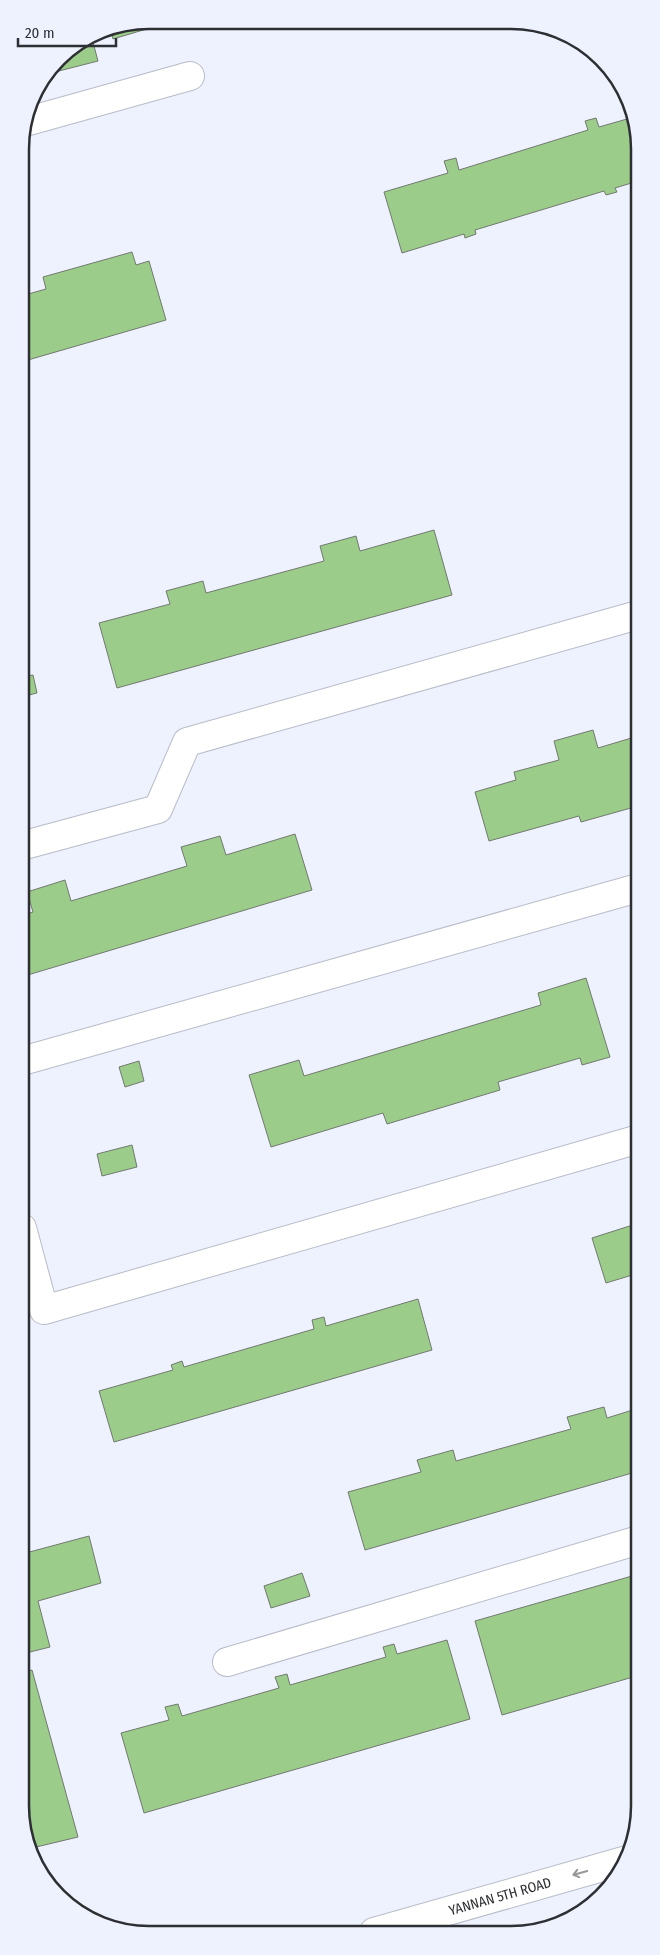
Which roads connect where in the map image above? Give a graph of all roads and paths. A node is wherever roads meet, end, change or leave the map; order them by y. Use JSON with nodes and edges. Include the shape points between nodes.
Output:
{"nodes":[{"id":1,"x":190,"y":76,"type":"dead end"},
{"id":2,"x":33,"y":120,"type":"edge"},
{"id":3,"x":631,"y":616,"type":"edge"},
{"id":4,"x":29,"y":844,"type":"edge"},
{"id":5,"x":631,"y":890,"type":"edge"},
{"id":6,"x":29,"y":1059,"type":"edge"},
{"id":7,"x":631,"y":1141,"type":"edge"},
{"id":8,"x":29,"y":1254,"type":"edge"},
{"id":9,"x":631,"y":1542,"type":"edge"},
{"id":10,"x":227,"y":1662,"type":"dead end"},
{"id":11,"x":617,"y":1863,"type":"edge"},
{"id":12,"x":395,"y":1926,"type":"edge"}],
"edges":[{"from":1,"to":2,"type":"street"},
{"from":3,"to":4,"type":"street","via":[[187,742],[158,809]]},
{"from":5,"to":6,"type":"street"},
{"from":7,"to":8,"type":"street","via":[[44,1310]]},
{"from":9,"to":10,"type":"street"},
{"from":11,"to":12,"type":"street","name":"YANNAN 5TH ROAD","one_way":true}]}
